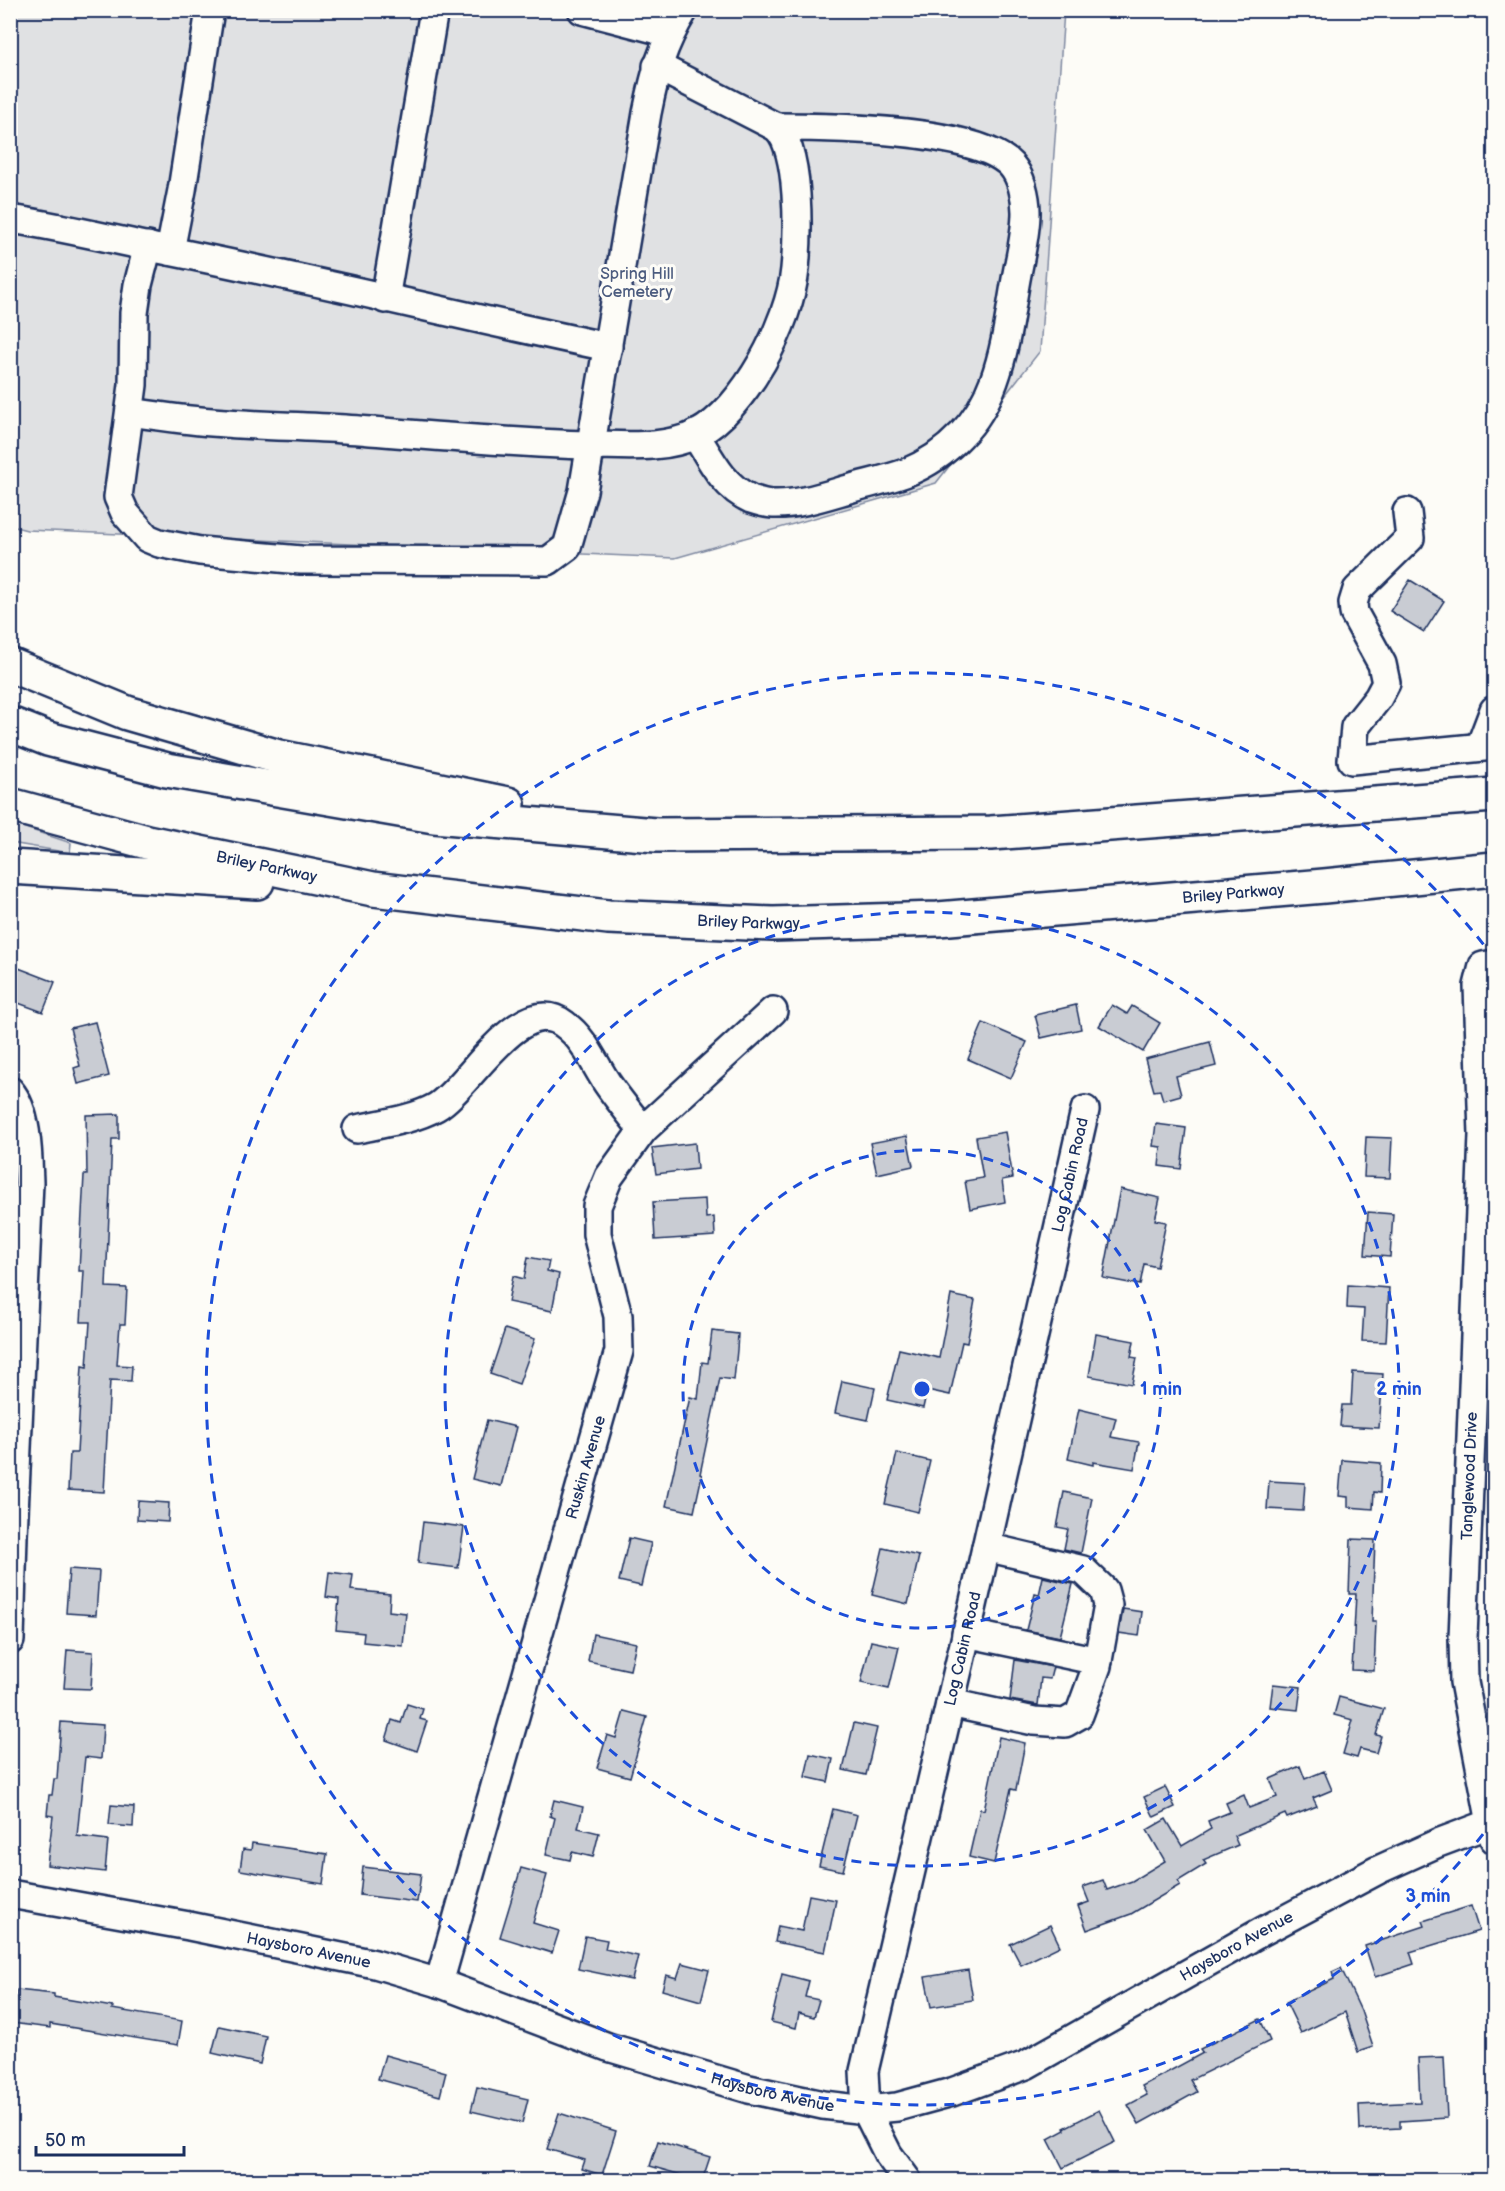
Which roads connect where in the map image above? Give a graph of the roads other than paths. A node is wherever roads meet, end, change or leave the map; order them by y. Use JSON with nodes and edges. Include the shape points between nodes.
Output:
{"nodes":[{"id":1,"x":210,"y":10,"type":"edge"},
{"id":2,"x":434,"y":10,"type":"edge"},
{"id":3,"x":582,"y":10,"type":"edge"},
{"id":4,"x":677,"y":22,"type":"edge"},
{"id":5,"x":657,"y":66,"type":"junction"},
{"id":6,"x":776,"y":127,"type":"junction"},
{"id":7,"x":10,"y":219,"type":"edge"},
{"id":8,"x":159,"y":248,"type":"junction"},
{"id":9,"x":385,"y":299,"type":"junction"},
{"id":10,"x":608,"y":347,"type":"junction"},
{"id":11,"x":130,"y":412,"type":"junction"},
{"id":12,"x":695,"y":434,"type":"junction"},
{"id":13,"x":591,"y":445,"type":"junction"},
{"id":14,"x":1407,"y":512,"type":"dead end"},
{"id":15,"x":10,"y":665,"type":"edge"},
{"id":16,"x":1494,"y":711,"type":"edge"},
{"id":17,"x":10,"y":724,"type":"edge"},
{"id":18,"x":1487,"y":746,"type":"edge"},
{"id":19,"x":1494,"y":795,"type":"edge"},
{"id":20,"x":10,"y":805,"type":"edge"},
{"id":21,"x":656,"y":835,"type":"junction"},
{"id":22,"x":10,"y":867,"type":"edge"},
{"id":23,"x":1494,"y":869,"type":"edge"},
{"id":24,"x":373,"y":889,"type":"junction"},
{"id":25,"x":1489,"y":965,"type":"edge"},
{"id":26,"x":774,"y":1011,"type":"dead end"},
{"id":27,"x":10,"y":1091,"type":"edge"},
{"id":28,"x":1085,"y":1110,"type":"dead end"},
{"id":29,"x":357,"y":1129,"type":"dead end"},
{"id":30,"x":643,"y":1130,"type":"junction"},
{"id":31,"x":12,"y":1536,"type":"edge"},
{"id":32,"x":986,"y":1547,"type":"junction"},
{"id":33,"x":966,"y":1633,"type":"junction"},
{"id":34,"x":10,"y":1640,"type":"edge"},
{"id":35,"x":1098,"y":1661,"type":"junction"},
{"id":36,"x":950,"y":1703,"type":"junction"},
{"id":37,"x":1494,"y":1828,"type":"edge"},
{"id":38,"x":10,"y":1894,"type":"edge"},
{"id":39,"x":439,"y":1983,"type":"junction"},
{"id":40,"x":866,"y":2110,"type":"junction"},
{"id":41,"x":907,"y":2181,"type":"edge"}],
"edges":[{"from":1,"to":8,"type":"street","via":[[182,190]]},
{"from":2,"to":9,"type":"street"},
{"from":3,"to":4,"type":"street"},
{"from":4,"to":5,"type":"street"},
{"from":5,"to":6,"type":"street"},
{"from":5,"to":10,"type":"street"},
{"from":6,"to":12,"type":"street","via":[[790,153],[797,217],[795,275],[790,297],[755,377],[722,416]]},
{"from":6,"to":12,"type":"street","via":[[881,130],[946,140],[998,155],[1010,165],[1020,183],[1026,210],[1005,347],[981,409],[962,435],[936,456],[905,472],[864,485],[798,502],[771,504],[751,499],[730,485]]},
{"from":7,"to":8,"type":"street"},
{"from":8,"to":9,"type":"street"},
{"from":8,"to":11,"type":"street","via":[[138,285]]},
{"from":9,"to":10,"type":"street"},
{"from":10,"to":13,"type":"street"},
{"from":11,"to":13,"type":"street","via":[[211,422]]},
{"from":11,"to":13,"type":"street","via":[[118,497],[124,513],[147,538],[200,551],[301,560],[548,561],[567,547]]},
{"from":12,"to":13,"type":"street","via":[[649,445]]},
{"from":14,"to":18,"type":"street","via":[[1410,538],[1357,590],[1353,603],[1354,613],[1382,664],[1386,683],[1355,728],[1352,760]]},
{"from":15,"to":21,"type":"highway","via":[[128,713],[279,757]]},
{"from":16,"to":18,"type":"street"},
{"from":17,"to":21,"type":"highway","via":[[48,739],[167,770],[434,816]]},
{"from":19,"to":21,"type":"highway","via":[[992,833]]},
{"from":20,"to":24,"type":"highway","name":"Briley Parkway","via":[[147,842]]},
{"from":22,"to":24,"type":"highway"},
{"from":23,"to":24,"type":"highway","name":"Briley Parkway","via":[[938,919],[773,924],[608,917]]},
{"from":25,"to":37,"type":"street","name":"Tanglewood Drive","via":[[1478,986],[1482,1135],[1463,1638],[1464,1682]]},
{"from":26,"to":30,"type":"street","name":"Ruskin Avenue"},
{"from":27,"to":31,"type":"street","via":[[27,1136],[28,1183]]},
{"from":28,"to":32,"type":"street","name":"Log Cabin Road"},
{"from":29,"to":30,"type":"street","via":[[415,1117],[439,1106],[517,1028],[543,1017],[562,1022],[580,1038]]},
{"from":30,"to":39,"type":"street","name":"Ruskin Avenue","via":[[609,1177],[597,1206],[597,1234],[618,1316],[619,1351]]},
{"from":31,"to":34,"type":"street"},
{"from":32,"to":33,"type":"street","name":"Log Cabin Road"},
{"from":32,"to":35,"type":"street","via":[[1083,1570],[1104,1590],[1108,1605]]},
{"from":33,"to":35,"type":"street"},
{"from":33,"to":36,"type":"street","name":"Log Cabin Road"},
{"from":35,"to":36,"type":"street","via":[[1079,1715],[1065,1723],[1034,1721]]},
{"from":36,"to":40,"type":"street","name":"Log Cabin Road","via":[[864,2071]]},
{"from":37,"to":40,"type":"street","name":"Haysboro Avenue","via":[[1438,1843],[1378,1870],[1026,2065],[952,2092],[897,2107]]},
{"from":38,"to":39,"type":"street","name":"Haysboro Avenue","via":[[375,1964]]},
{"from":39,"to":40,"type":"street","name":"Haysboro Avenue","via":[[608,2047],[738,2086]]},
{"from":40,"to":41,"type":"street","name":"Log Cabin Road"}]}
